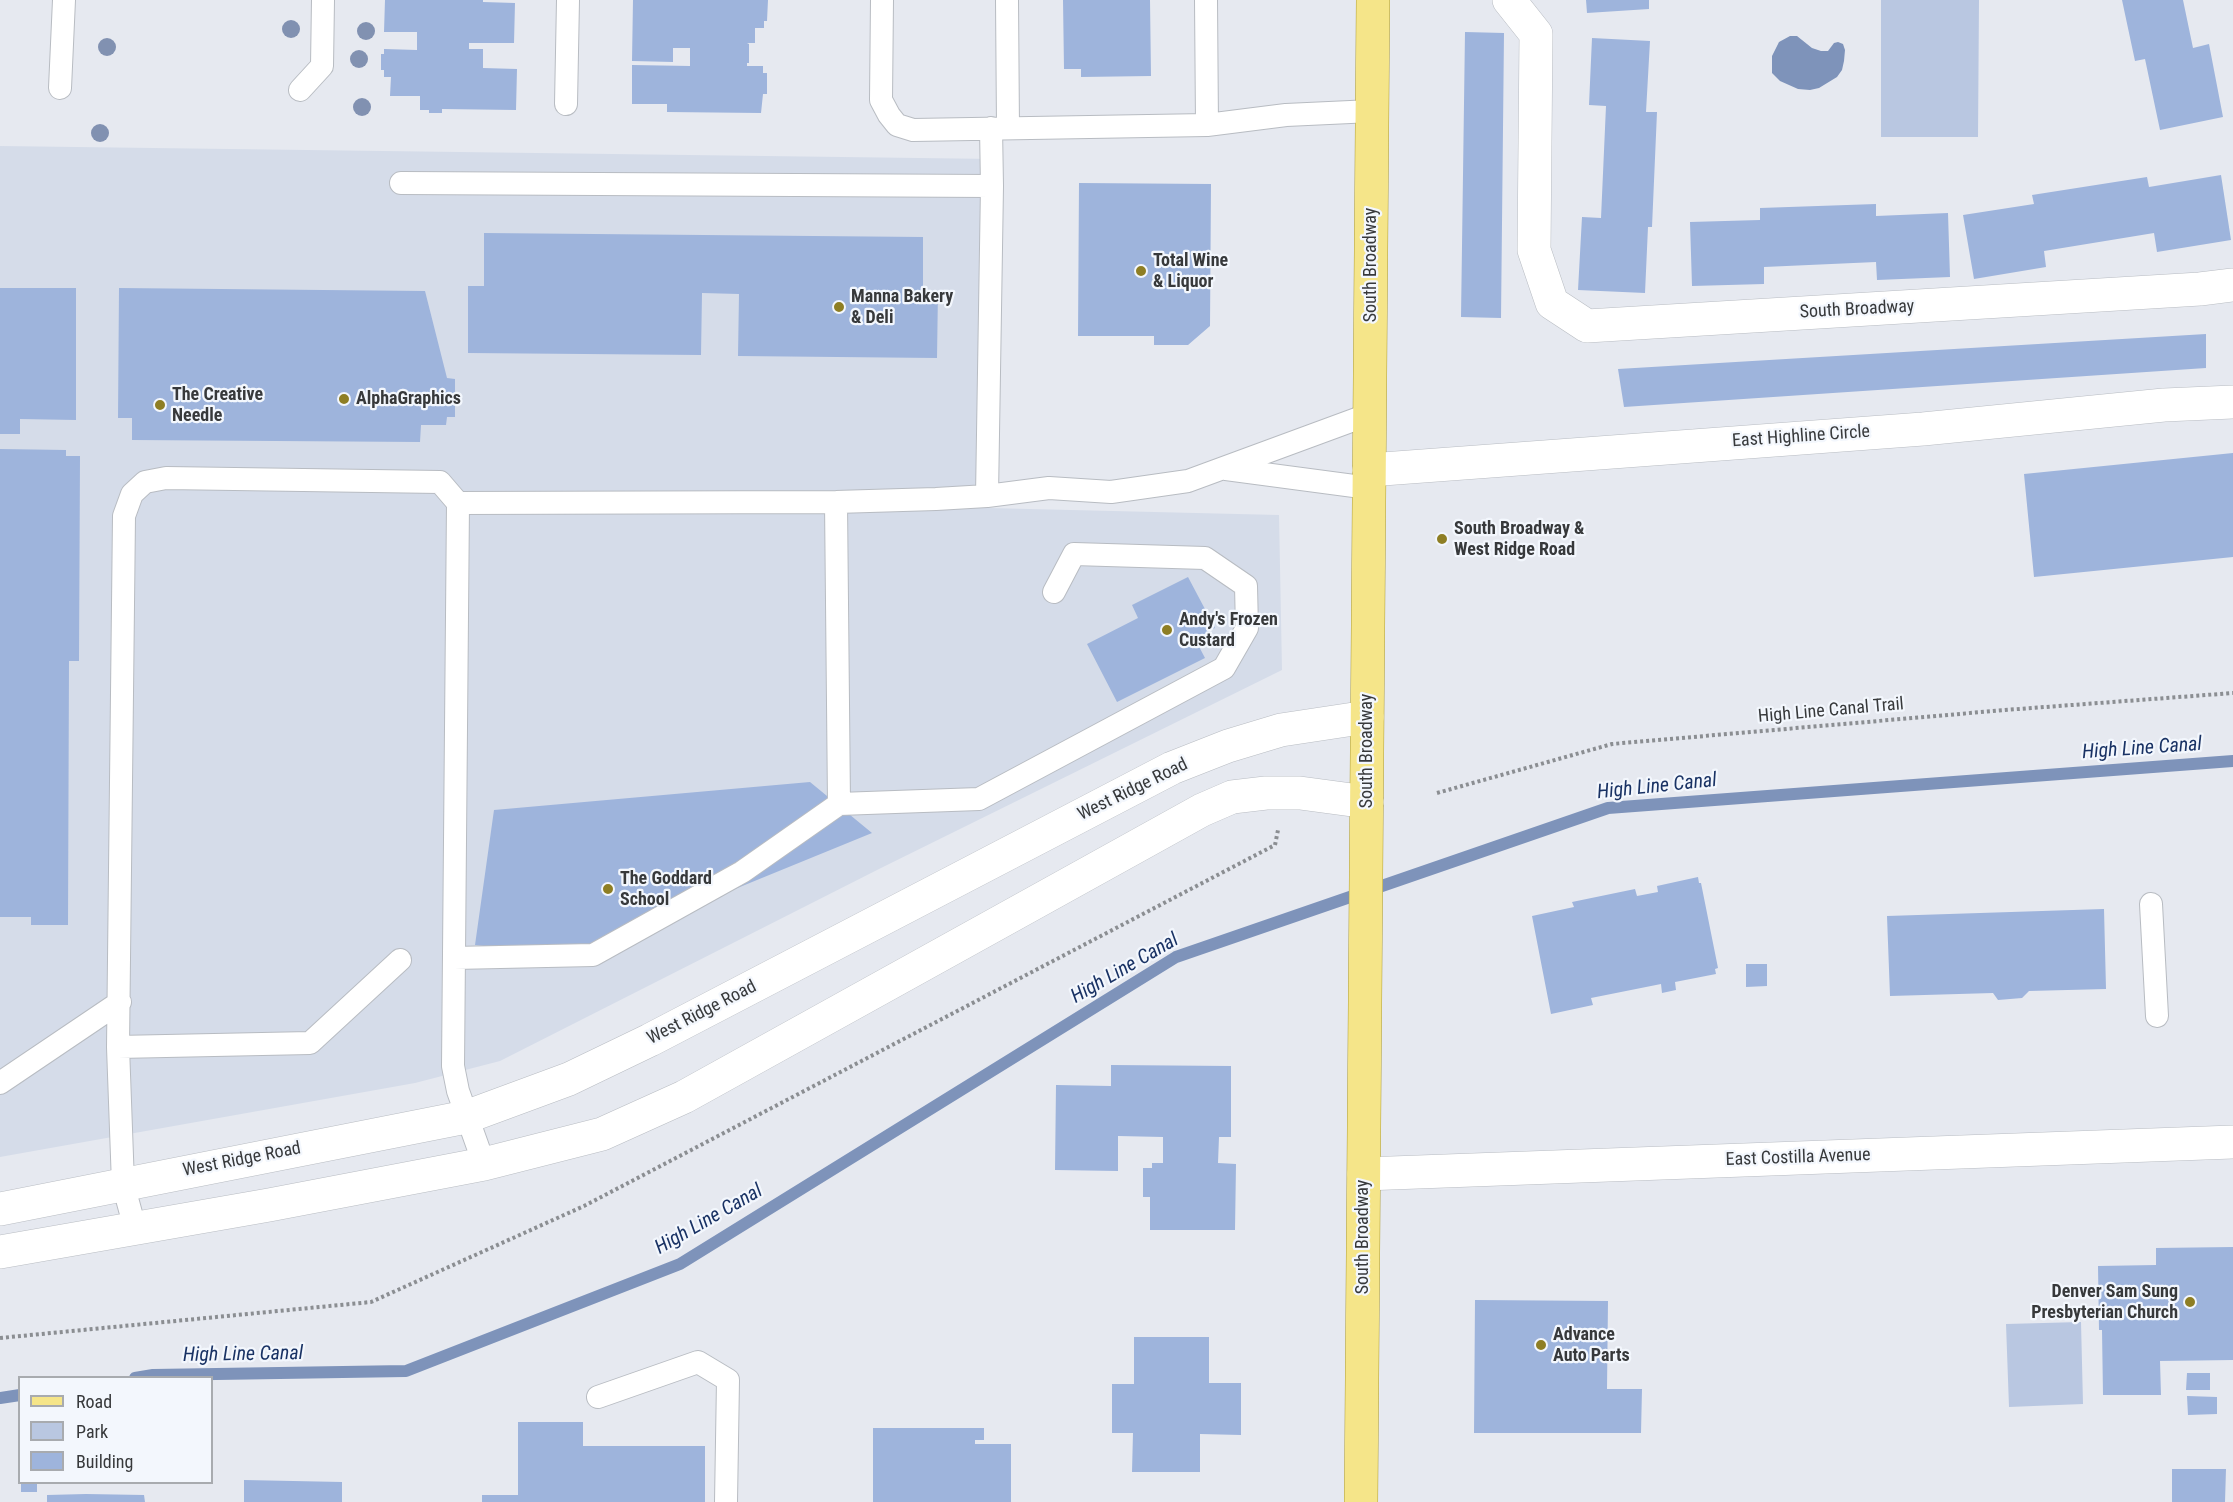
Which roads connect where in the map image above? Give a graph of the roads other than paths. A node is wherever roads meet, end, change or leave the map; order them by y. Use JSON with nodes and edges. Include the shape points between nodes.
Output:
{"nodes":[{"id":1,"x":64,"y":0,"type":"edge"},
{"id":2,"x":323,"y":0,"type":"edge"},
{"id":3,"x":568,"y":0,"type":"edge"},
{"id":4,"x":882,"y":0,"type":"edge"},
{"id":5,"x":1007,"y":0,"type":"edge"},
{"id":6,"x":1206,"y":0,"type":"edge"},
{"id":7,"x":1373,"y":0,"type":"edge"},
{"id":8,"x":1509,"y":0,"type":"edge"},
{"id":9,"x":60,"y":88,"type":"dead end"},
{"id":10,"x":300,"y":90,"type":"dead end"},
{"id":11,"x":566,"y":104,"type":"dead end"},
{"id":12,"x":1372,"y":111,"type":"junction"},
{"id":13,"x":1207,"y":125,"type":"junction"},
{"id":14,"x":999,"y":128,"type":"junction"},
{"id":15,"x":401,"y":183,"type":"dead end"},
{"id":16,"x":992,"y":186,"type":"junction"},
{"id":17,"x":2233,"y":285,"type":"edge"},
{"id":18,"x":2233,"y":402,"type":"edge"},
{"id":19,"x":1370,"y":414,"type":"junction"},
{"id":20,"x":1222,"y":469,"type":"junction"},
{"id":21,"x":1369,"y":479,"type":"junction"},
{"id":22,"x":987,"y":496,"type":"junction"},
{"id":23,"x":836,"y":502,"type":"junction"},
{"id":24,"x":458,"y":503,"type":"junction"},
{"id":25,"x":1054,"y":592,"type":"dead end"},
{"id":26,"x":1367,"y":717,"type":"junction"},
{"id":27,"x":1367,"y":802,"type":"junction"},
{"id":28,"x":839,"y":804,"type":"junction"},
{"id":29,"x":2151,"y":904,"type":"dead end"},
{"id":30,"x":454,"y":958,"type":"junction"},
{"id":31,"x":400,"y":960,"type":"dead end"},
{"id":32,"x":120,"y":1002,"type":"junction"},
{"id":33,"x":2157,"y":1016,"type":"dead end"},
{"id":34,"x":118,"y":1047,"type":"junction"},
{"id":35,"x":0,"y":1083,"type":"edge"},
{"id":36,"x":466,"y":1117,"type":"junction"},
{"id":37,"x":2233,"y":1142,"type":"edge"},
{"id":38,"x":484,"y":1164,"type":"junction"},
{"id":39,"x":1364,"y":1174,"type":"junction"},
{"id":40,"x":123,"y":1184,"type":"junction"},
{"id":41,"x":0,"y":1209,"type":"edge"},
{"id":42,"x":135,"y":1228,"type":"junction"},
{"id":43,"x":0,"y":1252,"type":"edge"},
{"id":44,"x":598,"y":1397,"type":"dead end"},
{"id":45,"x":726,"y":1502,"type":"edge"},
{"id":46,"x":1361,"y":1502,"type":"edge"}],
"edges":[{"from":1,"to":9,"type":"lane"},
{"from":2,"to":10,"type":"lane","via":[[322,66]]},
{"from":3,"to":11,"type":"lane"},
{"from":4,"to":14,"type":"lane","via":[[881,100],[897,125],[913,130]]},
{"from":5,"to":14,"type":"lane"},
{"from":6,"to":13,"type":"lane"},
{"from":7,"to":12,"type":"main road","name":"South Broadway"},
{"from":8,"to":17,"type":"street","name":"South Broadway","via":[[1536,34],[1534,250],[1552,303],[1587,326]]},
{"from":12,"to":13,"type":"lane","via":[[1286,115]]},
{"from":12,"to":19,"type":"main road","name":"South Broadway"},
{"from":13,"to":14,"type":"lane"},
{"from":14,"to":16,"type":"lane"},
{"from":15,"to":16,"type":"lane"},
{"from":16,"to":22,"type":"lane"},
{"from":18,"to":21,"type":"street","name":"East Highline Circle","via":[[2164,405]]},
{"from":19,"to":20,"type":"lane"},
{"from":19,"to":21,"type":"main road","name":"South Broadway"},
{"from":20,"to":21,"type":"lane"},
{"from":20,"to":22,"type":"lane","via":[[1188,481],[1111,492],[1049,488]]},
{"from":21,"to":26,"type":"main road","name":"South Broadway"},
{"from":22,"to":23,"type":"lane"},
{"from":23,"to":24,"type":"lane"},
{"from":23,"to":28,"type":"lane"},
{"from":24,"to":30,"type":"lane"},
{"from":24,"to":32,"type":"lane","via":[[440,482],[166,478],[145,482],[132,494],[124,516],[122,596]]},
{"from":25,"to":28,"type":"lane","via":[[1074,554],[1204,558],[1246,586],[1247,628],[1224,668],[979,798]]},
{"from":26,"to":27,"type":"main road","name":"South Broadway"},
{"from":26,"to":36,"type":"street","name":"West Ridge Road","via":[[1281,730],[1172,768],[650,1040],[569,1079]]},
{"from":27,"to":38,"type":"street","via":[[1300,793],[1232,797],[684,1097],[602,1134]]},
{"from":27,"to":39,"type":"main road","name":"South Broadway"},
{"from":28,"to":30,"type":"lane","via":[[742,872],[593,955]]},
{"from":29,"to":33,"type":"lane"},
{"from":30,"to":36,"type":"lane","via":[[453,1066]]},
{"from":31,"to":34,"type":"lane","via":[[310,1043]]},
{"from":32,"to":34,"type":"lane"},
{"from":32,"to":35,"type":"lane"},
{"from":34,"to":40,"type":"lane"},
{"from":36,"to":38,"type":"lane"},
{"from":36,"to":40,"type":"street","name":"West Ridge Road"},
{"from":37,"to":39,"type":"street","name":"East Costilla Avenue"},
{"from":38,"to":42,"type":"street"},
{"from":39,"to":46,"type":"main road","name":"South Broadway"},
{"from":40,"to":41,"type":"street","name":"West Ridge Road"},
{"from":40,"to":42,"type":"lane"},
{"from":42,"to":43,"type":"street"},
{"from":44,"to":45,"type":"lane","via":[[698,1362],[728,1380]]}]}
